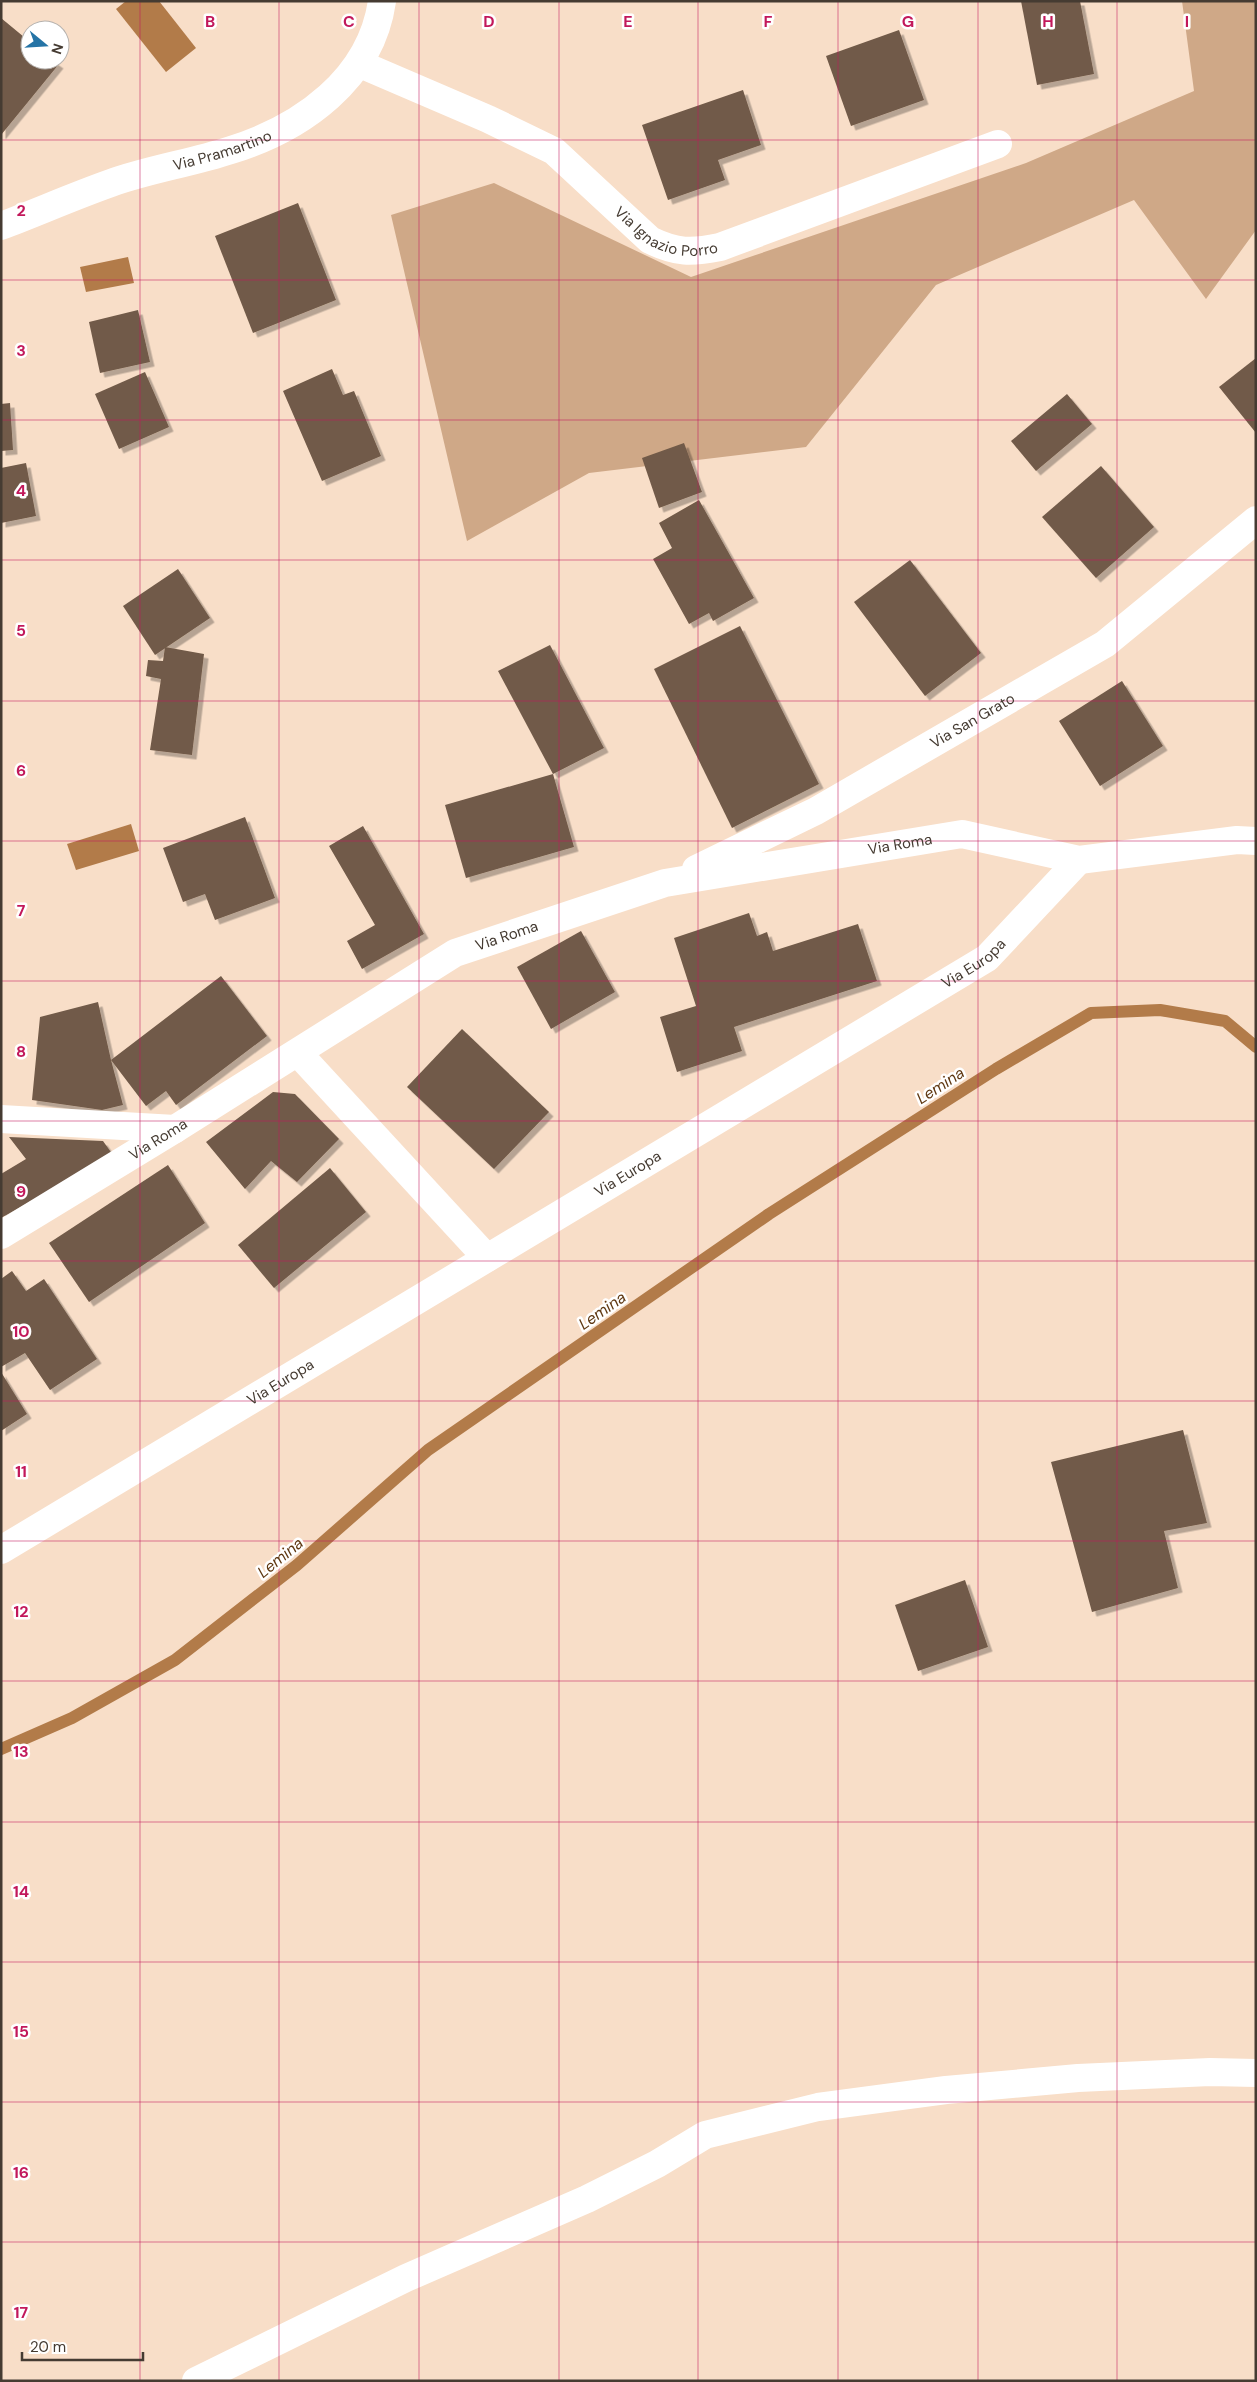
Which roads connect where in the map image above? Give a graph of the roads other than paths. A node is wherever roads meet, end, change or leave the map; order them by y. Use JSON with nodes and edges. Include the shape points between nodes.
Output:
{"nodes":[{"id":1,"x":382,"y":1,"type":"edge"},
{"id":2,"x":360,"y":64,"type":"junction"},
{"id":3,"x":998,"y":144,"type":"dead end"},
{"id":4,"x":1,"y":226,"type":"edge"},
{"id":5,"x":1256,"y":520,"type":"edge"},
{"id":6,"x":1256,"y":841,"type":"edge"},
{"id":7,"x":1079,"y":860,"type":"junction"},
{"id":8,"x":665,"y":883,"type":"junction"},
{"id":9,"x":298,"y":1053,"type":"junction"},
{"id":10,"x":1,"y":1119,"type":"edge"},
{"id":11,"x":175,"y":1129,"type":"junction"},
{"id":12,"x":1,"y":1234,"type":"edge"},
{"id":13,"x":487,"y":1258,"type":"junction"},
{"id":14,"x":1,"y":1550,"type":"edge"},
{"id":15,"x":1256,"y":2073,"type":"edge"},
{"id":16,"x":196,"y":2381,"type":"edge"}],
"edges":[{"from":1,"to":2,"type":"street","name":"Via Pramartino","via":[[373,37]]},
{"from":2,"to":3,"type":"street","name":"Via Ignazio Porro","via":[[488,118],[554,150],[650,240],[670,249],[693,252],[720,247]]},
{"from":2,"to":4,"type":"street","name":"Via Pramartino","via":[[322,103],[284,127],[233,150],[111,183]]},
{"from":5,"to":8,"type":"street","name":"Via San Grato","via":[[1105,644],[816,812]]},
{"from":6,"to":7,"type":"street","via":[[1237,840]]},
{"from":7,"to":8,"type":"street","name":"Via Roma","via":[[962,834]]},
{"from":7,"to":13,"type":"street","name":"Via Europa","via":[[987,958]]},
{"from":8,"to":9,"type":"street","name":"Via Roma","via":[[455,954]]},
{"from":9,"to":11,"type":"street","name":"Via Roma"},
{"from":9,"to":13,"type":"street"},
{"from":10,"to":11,"type":"street"},
{"from":11,"to":12,"type":"street","name":"Via Roma"},
{"from":13,"to":14,"type":"street","name":"Via Europa"},
{"from":15,"to":16,"type":"street","via":[[1078,2078],[946,2090],[818,2107],[705,2135],[658,2164],[406,2278]]}]}
